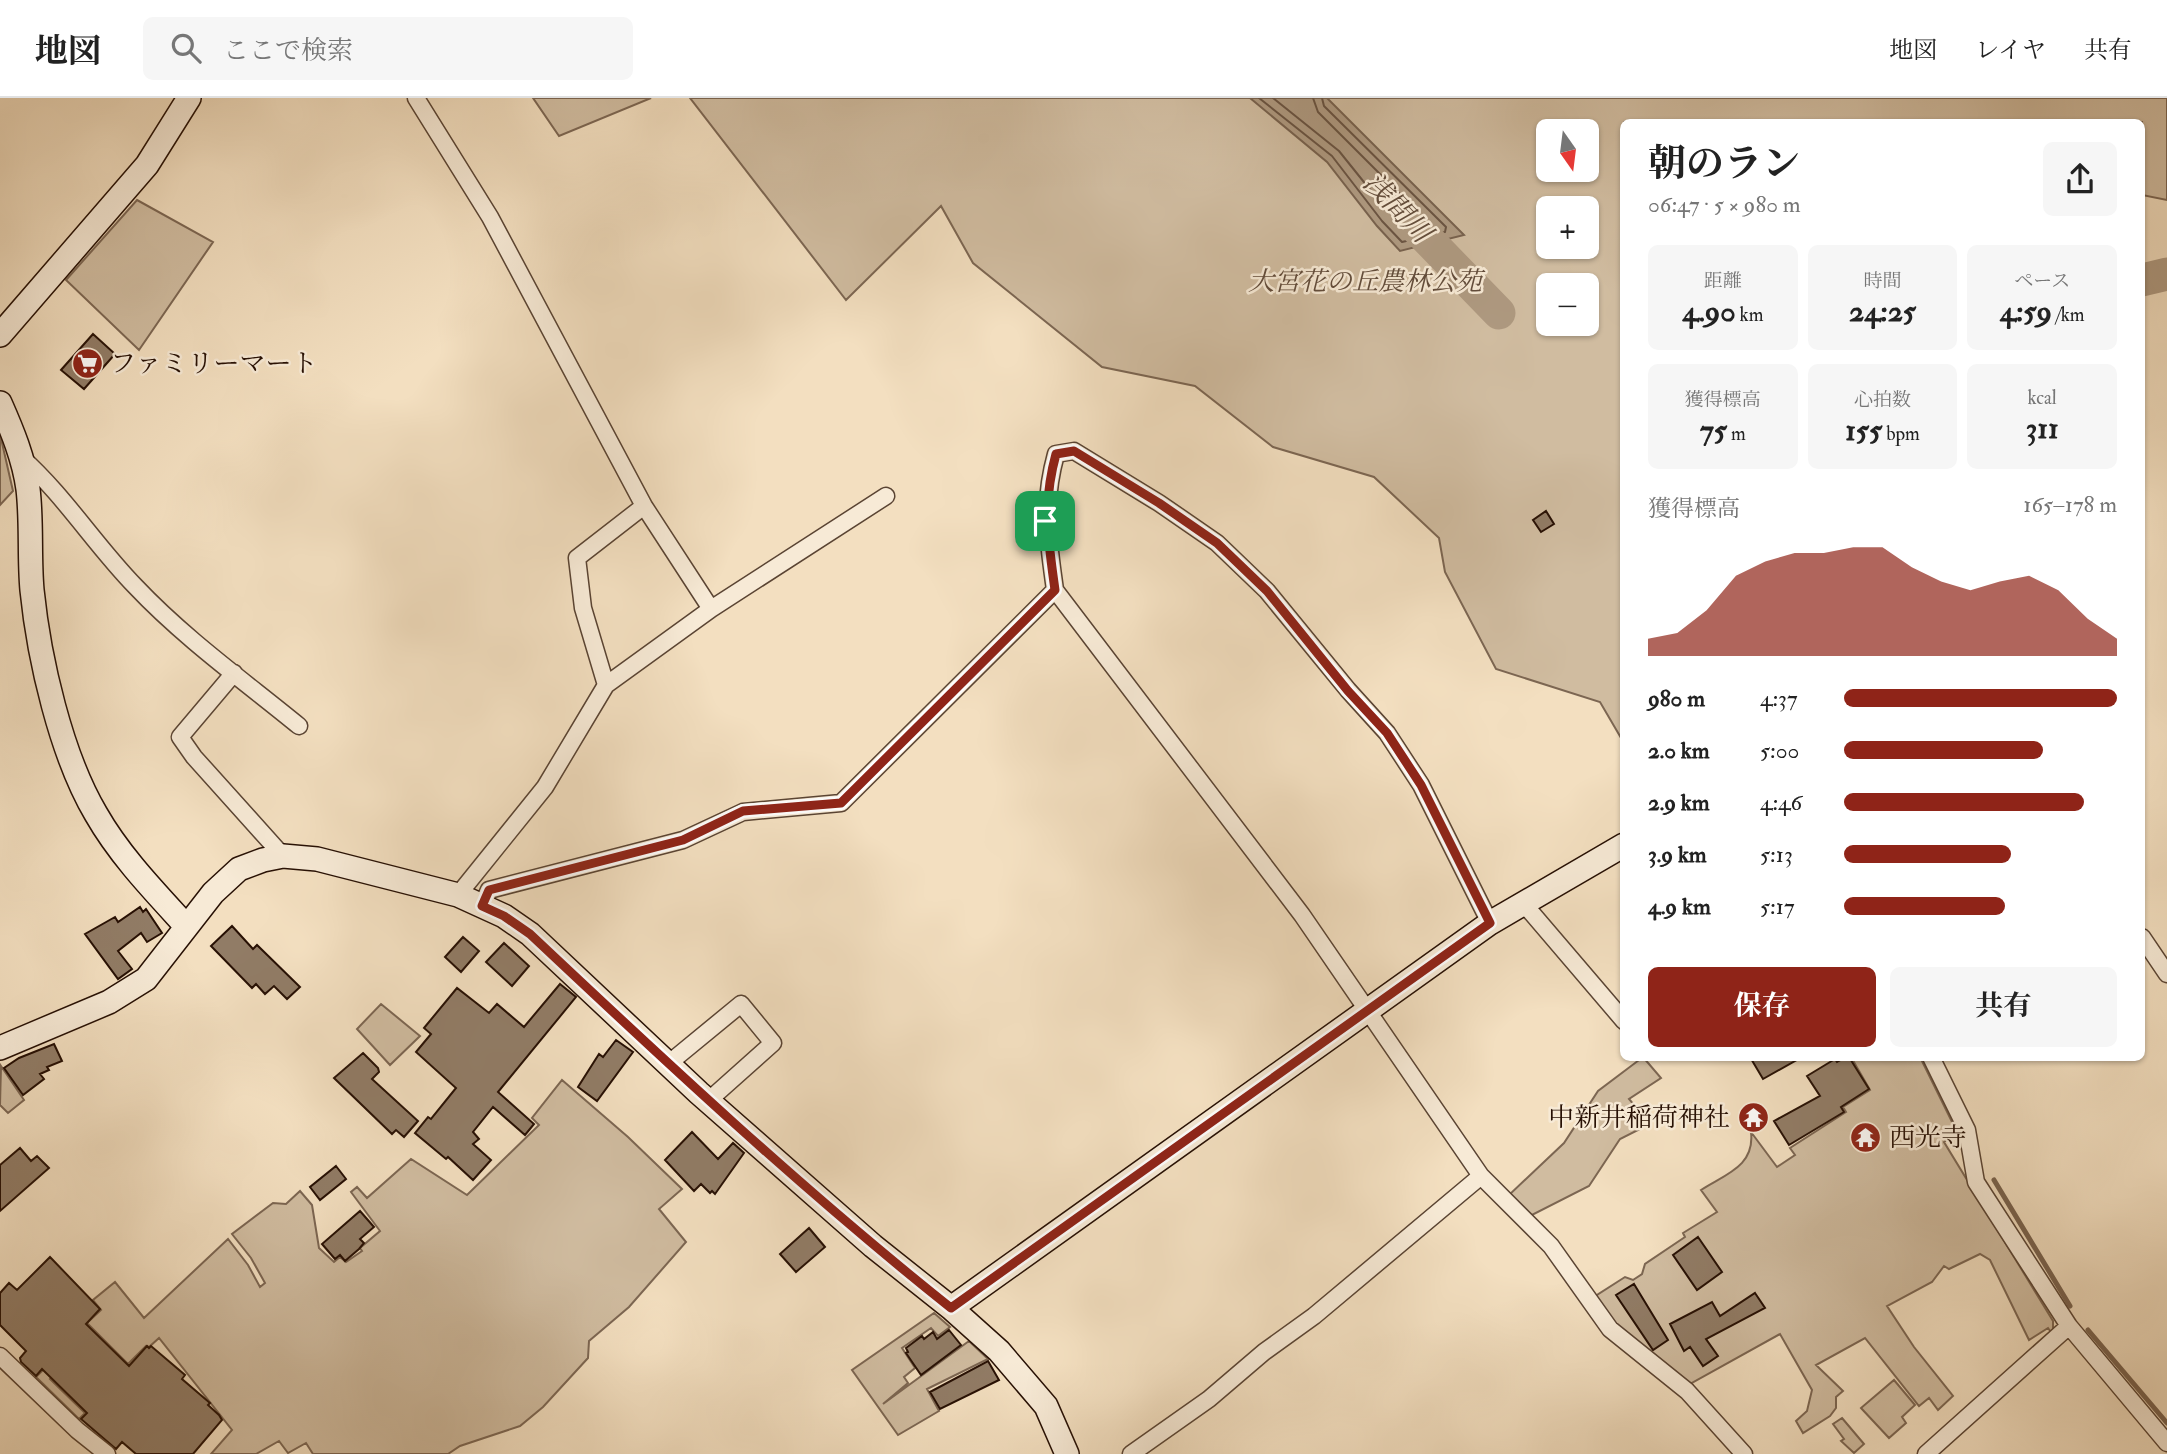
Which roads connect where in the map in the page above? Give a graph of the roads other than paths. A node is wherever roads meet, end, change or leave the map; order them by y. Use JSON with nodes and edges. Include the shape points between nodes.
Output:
{"nodes":[{"id":1,"x":189,"y":98,"type":"edge"},
{"id":2,"x":416,"y":98,"type":"edge"},
{"id":3,"x":0,"y":335,"type":"edge"},
{"id":4,"x":0,"y":403,"type":"edge"},
{"id":5,"x":19,"y":455,"type":"junction"},
{"id":6,"x":886,"y":496,"type":"dead end"},
{"id":7,"x":644,"y":506,"type":"junction"},
{"id":8,"x":1055,"y":590,"type":"junction"},
{"id":9,"x":711,"y":608,"type":"junction"},
{"id":10,"x":234,"y":673,"type":"junction"},
{"id":11,"x":606,"y":685,"type":"junction"},
{"id":12,"x":299,"y":726,"type":"dead end"},
{"id":13,"x":1620,"y":847,"type":"edge"},
{"id":14,"x":283,"y":856,"type":"junction"},
{"id":15,"x":458,"y":895,"type":"junction"},
{"id":16,"x":1524,"y":904,"type":"junction"},
{"id":17,"x":482,"y":906,"type":"junction"},
{"id":18,"x":1490,"y":923,"type":"junction"},
{"id":19,"x":186,"y":926,"type":"junction"},
{"id":20,"x":2145,"y":941,"type":"edge"},
{"id":21,"x":2167,"y":974,"type":"edge"},
{"id":22,"x":1368,"y":1010,"type":"junction"},
{"id":23,"x":1620,"y":1016,"type":"edge"},
{"id":24,"x":0,"y":1048,"type":"edge"},
{"id":25,"x":1933,"y":1061,"type":"edge"},
{"id":26,"x":668,"y":1064,"type":"junction"},
{"id":27,"x":708,"y":1101,"type":"junction"},
{"id":28,"x":1481,"y":1176,"type":"junction"},
{"id":29,"x":951,"y":1308,"type":"junction"},
{"id":30,"x":2069,"y":1326,"type":"junction"},
{"id":31,"x":0,"y":1356,"type":"edge"},
{"id":32,"x":2167,"y":1443,"type":"edge"},
{"id":33,"x":107,"y":1454,"type":"edge"},
{"id":34,"x":1067,"y":1454,"type":"edge"},
{"id":35,"x":1131,"y":1454,"type":"edge"},
{"id":36,"x":1744,"y":1454,"type":"edge"},
{"id":37,"x":1926,"y":1454,"type":"edge"}],
"edges":[{"from":1,"to":3,"type":"street","via":[[148,165]]},
{"from":2,"to":7,"type":"street","via":[[490,217]]},
{"from":4,"to":5,"type":"street"},
{"from":5,"to":10,"type":"street","via":[[43,476],[135,587]]},
{"from":5,"to":19,"type":"street","via":[[28,488],[36,626],[78,776],[96,816],[124,855]]},
{"from":6,"to":9,"type":"street"},
{"from":7,"to":9,"type":"street"},
{"from":7,"to":11,"type":"street","via":[[577,558],[583,608]]},
{"from":8,"to":17,"type":"street","via":[[841,803],[743,811],[683,840],[489,890]]},
{"from":8,"to":18,"type":"street","via":[[1045,521],[1050,475],[1056,454],[1074,451],[1217,543],[1267,591],[1387,733],[1421,785]]},
{"from":8,"to":22,"type":"street"},
{"from":9,"to":11,"type":"street"},
{"from":10,"to":12,"type":"street"},
{"from":10,"to":14,"type":"street","via":[[180,737]]},
{"from":11,"to":15,"type":"street","via":[[545,787]]},
{"from":13,"to":16,"type":"street"},
{"from":14,"to":15,"type":"street","via":[[317,859]]},
{"from":14,"to":19,"type":"street","via":[[239,869]]},
{"from":15,"to":17,"type":"street"},
{"from":16,"to":18,"type":"street"},
{"from":16,"to":23,"type":"street"},
{"from":17,"to":26,"type":"street","via":[[530,934]]},
{"from":18,"to":22,"type":"street"},
{"from":19,"to":24,"type":"street","via":[[146,979],[109,1002]]},
{"from":20,"to":21,"type":"street"},
{"from":22,"to":28,"type":"street"},
{"from":22,"to":29,"type":"street"},
{"from":25,"to":30,"type":"street","via":[[1967,1130],[1976,1182]]},
{"from":26,"to":27,"type":"street"},
{"from":26,"to":27,"type":"street","via":[[741,1004],[773,1043]]},
{"from":27,"to":29,"type":"street"},
{"from":28,"to":35,"type":"street","via":[[1209,1399]]},
{"from":28,"to":36,"type":"street","via":[[1551,1246],[1611,1329],[1687,1391]]},
{"from":29,"to":34,"type":"street","via":[[1024,1378],[1046,1406]]},
{"from":30,"to":32,"type":"street"},
{"from":30,"to":37,"type":"street"},
{"from":31,"to":33,"type":"street"}]}
